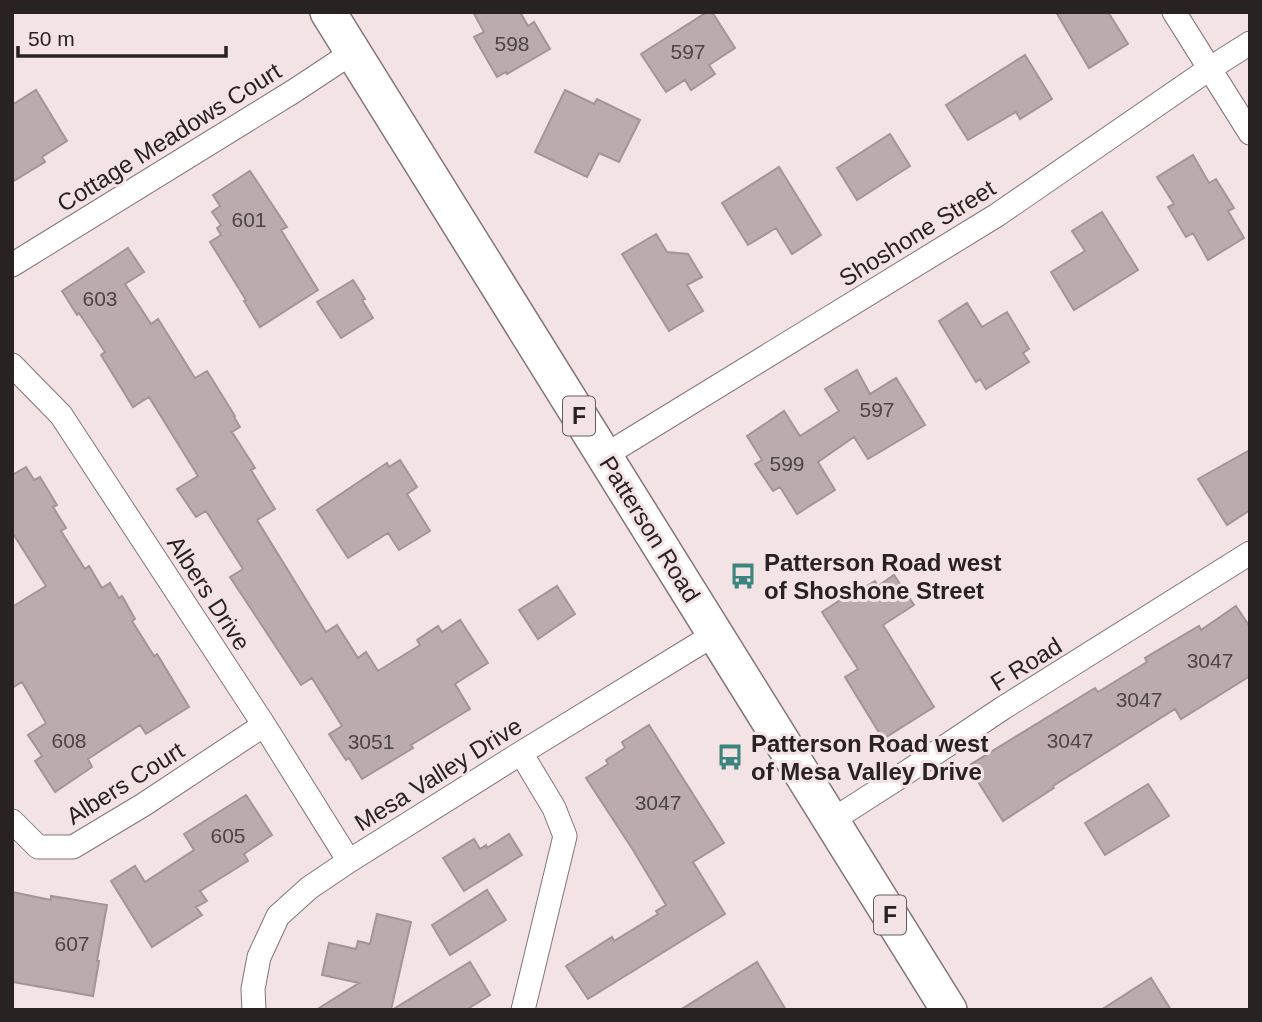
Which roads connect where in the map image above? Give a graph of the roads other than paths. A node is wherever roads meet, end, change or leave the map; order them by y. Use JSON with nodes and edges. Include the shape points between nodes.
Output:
{"nodes":[{"id":1,"x":328,"y":12,"type":"edge"},
{"id":2,"x":1174,"y":12,"type":"edge"},
{"id":3,"x":1250,"y":43,"type":"edge"},
{"id":4,"x":353,"y":52,"type":"junction"},
{"id":5,"x":1209,"y":69,"type":"junction"},
{"id":6,"x":1250,"y":133,"type":"edge"},
{"id":7,"x":12,"y":265,"type":"edge"},
{"id":8,"x":12,"y":365,"type":"edge"},
{"id":9,"x":604,"y":456,"type":"junction"},
{"id":10,"x":1250,"y":553,"type":"edge"},
{"id":11,"x":715,"y":634,"type":"junction"},
{"id":12,"x":264,"y":725,"type":"junction"},
{"id":13,"x":522,"y":752,"type":"junction"},
{"id":14,"x":12,"y":821,"type":"edge"},
{"id":15,"x":831,"y":821,"type":"junction"},
{"id":16,"x":349,"y":861,"type":"junction"},
{"id":17,"x":254,"y":1010,"type":"edge"},
{"id":18,"x":523,"y":1010,"type":"edge"},
{"id":19,"x":949,"y":1010,"type":"edge"}],
"edges":[{"from":1,"to":4,"type":"main road","name":"Patterson Road","number":"F"},
{"from":2,"to":5,"type":"street"},
{"from":3,"to":5,"type":"street","name":"Shoshone Street"},
{"from":4,"to":7,"type":"street","name":"Cottage Meadows Court"},
{"from":4,"to":9,"type":"main road","name":"Patterson Road","number":"F"},
{"from":5,"to":6,"type":"street"},
{"from":5,"to":9,"type":"street","name":"Shoshone Street","via":[[997,215]]},
{"from":8,"to":12,"type":"street","name":"Albers Drive","via":[[61,415]]},
{"from":9,"to":11,"type":"main road","name":"Patterson Road","number":"F"},
{"from":10,"to":15,"type":"street","name":"F Road"},
{"from":11,"to":13,"type":"street","name":"Mesa Valley Drive"},
{"from":11,"to":15,"type":"main road","name":"Patterson Road","number":"F"},
{"from":12,"to":14,"type":"street","name":"Albers Court","via":[[73,847],[38,846]]},
{"from":12,"to":16,"type":"street","name":"Albers Drive"},
{"from":13,"to":16,"type":"street","name":"Mesa Valley Drive"},
{"from":13,"to":18,"type":"street","via":[[565,836]]},
{"from":15,"to":19,"type":"main road","name":"Patterson Road","number":"F"},
{"from":16,"to":17,"type":"street","name":"Mesa Valley Drive","via":[[278,916],[259,957]]}]}
